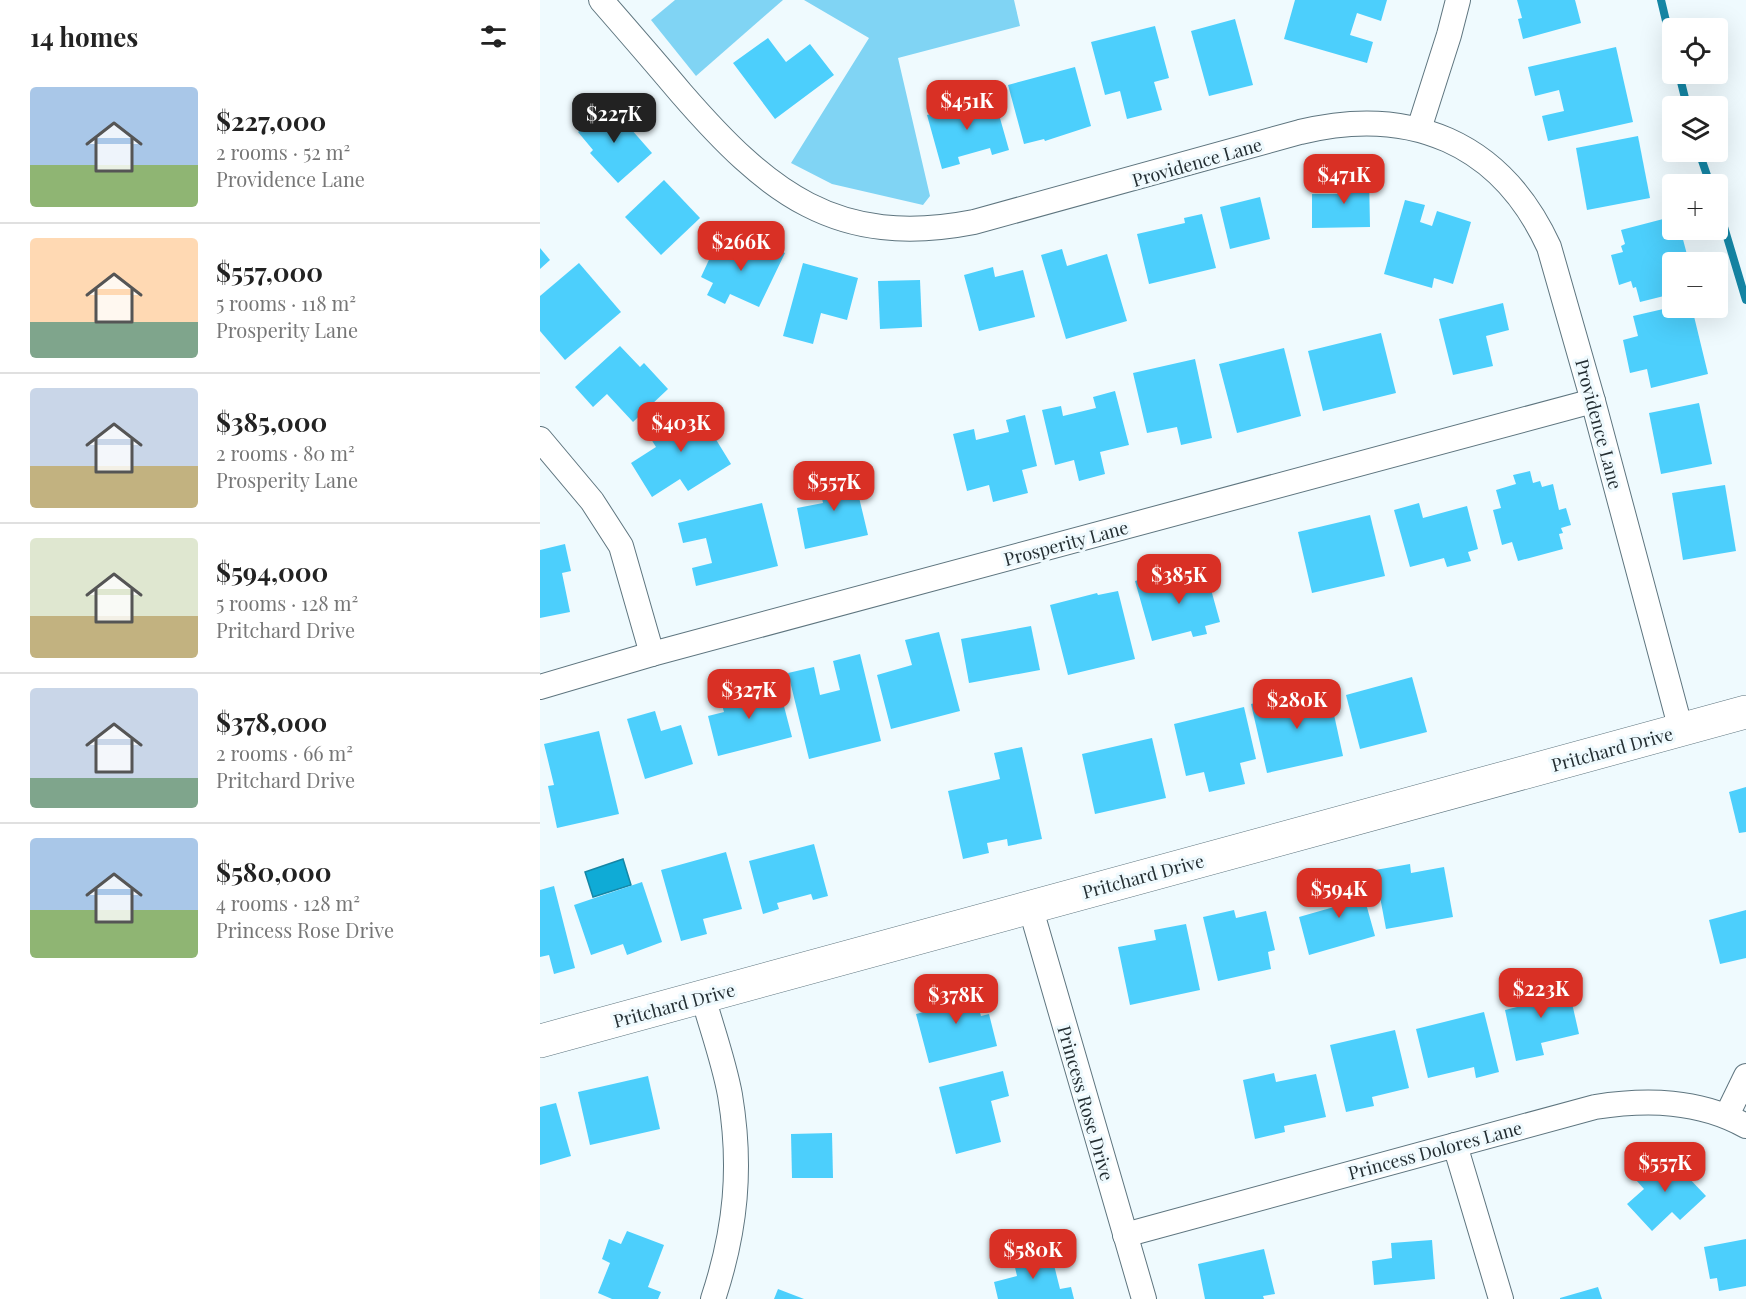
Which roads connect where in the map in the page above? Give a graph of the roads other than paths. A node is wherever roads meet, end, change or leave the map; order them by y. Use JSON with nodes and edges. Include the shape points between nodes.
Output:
{"nodes":[{"id":1,"x":601,"y":0,"type":"edge"},
{"id":2,"x":1458,"y":0,"type":"edge"},
{"id":3,"x":1419,"y":129,"type":"junction"},
{"id":4,"x":1593,"y":401,"type":"junction"},
{"id":5,"x":540,"y":440,"type":"edge"},
{"id":6,"x":652,"y":654,"type":"junction"},
{"id":7,"x":540,"y":687,"type":"edge"},
{"id":8,"x":1746,"y":712,"type":"edge"},
{"id":9,"x":1681,"y":730,"type":"junction"},
{"id":10,"x":1030,"y":906,"type":"junction"},
{"id":11,"x":703,"y":997,"type":"junction"},
{"id":12,"x":540,"y":1041,"type":"edge"},
{"id":13,"x":1746,"y":1076,"type":"edge"},
{"id":14,"x":1736,"y":1121,"type":"edge"},
{"id":15,"x":1455,"y":1145,"type":"junction"},
{"id":16,"x":1125,"y":1235,"type":"junction"},
{"id":17,"x":713,"y":1299,"type":"edge"},
{"id":18,"x":1144,"y":1299,"type":"edge"},
{"id":19,"x":1501,"y":1299,"type":"edge"}],
"edges":[{"from":1,"to":3,"type":"street","name":"Providence Lane","via":[[750,166],[811,207],[865,225],[923,229],[974,222],[1325,126],[1373,122]]},
{"from":2,"to":3,"type":"street"},
{"from":3,"to":4,"type":"street","name":"Providence Lane","via":[[1479,157],[1527,205],[1549,247]]},
{"from":4,"to":6,"type":"street","name":"Prosperity Lane"},
{"from":4,"to":9,"type":"street","name":"Providence Lane"},
{"from":5,"to":6,"type":"street","via":[[592,501],[621,546]]},
{"from":6,"to":7,"type":"street","name":"Prosperity Lane"},
{"from":8,"to":9,"type":"street","name":"Pritchard Drive"},
{"from":9,"to":10,"type":"street","name":"Pritchard Drive"},
{"from":10,"to":11,"type":"street","name":"Pritchard Drive"},
{"from":10,"to":16,"type":"street","name":"Princess Rose Drive"},
{"from":11,"to":12,"type":"street","name":"Pritchard Drive"},
{"from":11,"to":17,"type":"street","via":[[730,1094],[736,1154],[734,1220]]},
{"from":13,"to":14,"type":"street"},
{"from":14,"to":15,"type":"street","name":"Princess Dolores Lane","via":[[1706,1108],[1681,1104],[1619,1103]]},
{"from":15,"to":16,"type":"street","name":"Princess Dolores Lane"},
{"from":15,"to":19,"type":"street"},
{"from":16,"to":18,"type":"street","name":"Princess Rose Drive"}]}
